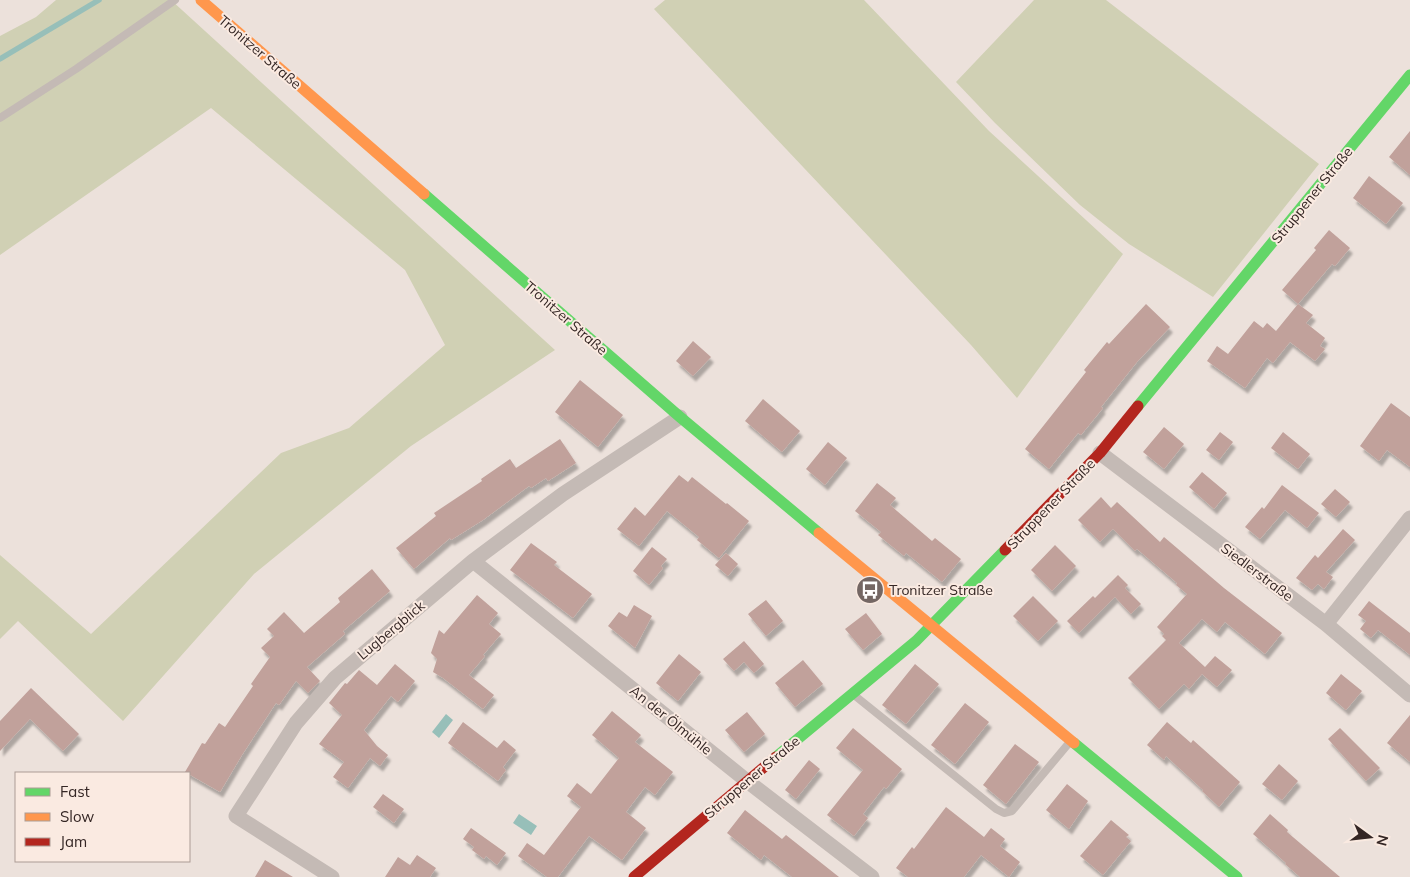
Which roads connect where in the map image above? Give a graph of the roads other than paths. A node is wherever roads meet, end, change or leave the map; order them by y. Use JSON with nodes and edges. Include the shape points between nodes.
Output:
{"nodes":[{"id":1,"x":175,"y":0,"type":"edge"},
{"id":2,"x":201,"y":0,"type":"edge"},
{"id":3,"x":1410,"y":75,"type":"edge"},
{"id":4,"x":0,"y":118,"type":"edge"},
{"id":5,"x":680,"y":418,"type":"junction"},
{"id":6,"x":1100,"y":454,"type":"junction"},
{"id":7,"x":1410,"y":518,"type":"edge"},
{"id":8,"x":473,"y":561,"type":"junction"},
{"id":9,"x":1326,"y":624,"type":"junction"},
{"id":10,"x":931,"y":626,"type":"junction"},
{"id":11,"x":852,"y":694,"type":"junction"},
{"id":12,"x":1410,"y":694,"type":"edge"},
{"id":13,"x":1070,"y":740,"type":"junction"},
{"id":14,"x":747,"y":781,"type":"junction"},
{"id":15,"x":332,"y":877,"type":"edge"},
{"id":16,"x":634,"y":877,"type":"edge"},
{"id":17,"x":872,"y":877,"type":"edge"},
{"id":18,"x":1236,"y":877,"type":"edge"}],
"edges":[{"from":1,"to":4,"type":"lane"},
{"from":2,"to":5,"type":"street","name":"Tronitzer Straße"},
{"from":3,"to":6,"type":"street","name":"Struppener Straße"},
{"from":5,"to":8,"type":"street","name":"Lugbergblick","via":[[562,494]]},
{"from":5,"to":10,"type":"street","name":"Tronitzer Straße"},
{"from":6,"to":9,"type":"street","name":"Siedlerstraße"},
{"from":6,"to":10,"type":"street","name":"Struppener Straße"},
{"from":7,"to":9,"type":"street"},
{"from":8,"to":14,"type":"street","name":"An der Ölmühle"},
{"from":8,"to":15,"type":"street","name":"Lugbergblick","via":[[334,678],[296,723],[236,816]]},
{"from":9,"to":12,"type":"street","name":"Siedlerstraße"},
{"from":10,"to":11,"type":"street","name":"Struppener Straße"},
{"from":10,"to":13,"type":"street","name":"Tronitzer Straße"},
{"from":11,"to":13,"type":"lane","via":[[996,810],[1004,813],[1012,811]]},
{"from":11,"to":14,"type":"street","name":"Struppener Straße"},
{"from":13,"to":18,"type":"street","name":"Tronitzer Straße"},
{"from":14,"to":16,"type":"street","name":"Struppener Straße"},
{"from":14,"to":17,"type":"street","name":"An der Ölmühle"}]}
